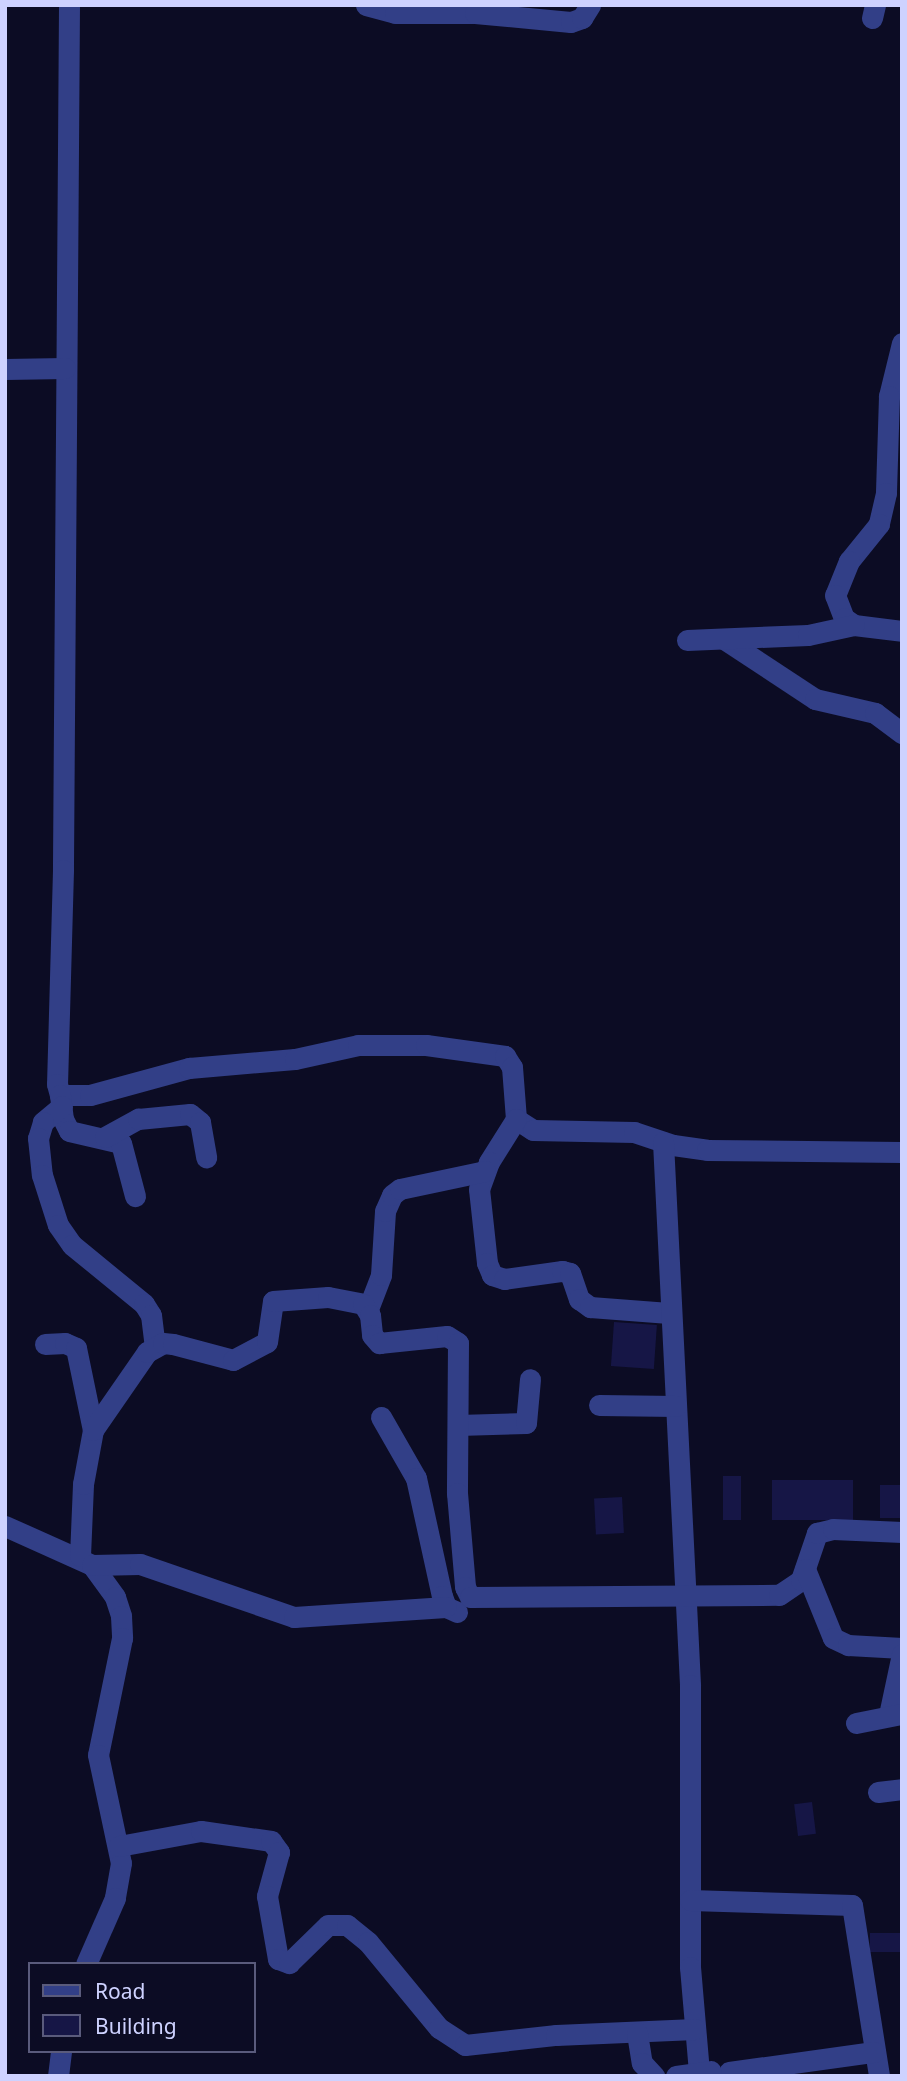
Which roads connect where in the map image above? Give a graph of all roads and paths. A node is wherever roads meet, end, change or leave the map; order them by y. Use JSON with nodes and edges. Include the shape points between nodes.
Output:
{"nodes":[{"id":1,"x":69,"y":5,"type":"edge"},
{"id":2,"x":366,"y":5,"type":"edge"},
{"id":3,"x":590,"y":5,"type":"edge"},
{"id":4,"x":902,"y":343,"type":"edge"},
{"id":5,"x":65,"y":368,"type":"junction"},
{"id":6,"x":5,"y":369,"type":"edge"},
{"id":7,"x":854,"y":625,"type":"junction"},
{"id":8,"x":902,"y":631,"type":"edge"},
{"id":9,"x":687,"y":639,"type":"dead end"},
{"id":10,"x":724,"y":639,"type":"junction"},
{"id":11,"x":902,"y":733,"type":"edge"},
{"id":12,"x":61,"y":1100,"type":"junction"},
{"id":13,"x":516,"y":1119,"type":"junction"},
{"id":14,"x":105,"y":1137,"type":"junction"},
{"id":15,"x":663,"y":1142,"type":"junction"},
{"id":16,"x":902,"y":1152,"type":"edge"},
{"id":17,"x":206,"y":1157,"type":"dead end"},
{"id":18,"x":485,"y":1171,"type":"junction"},
{"id":19,"x":135,"y":1196,"type":"dead end"},
{"id":20,"x":368,"y":1310,"type":"junction"},
{"id":21,"x":669,"y":1313,"type":"junction"},
{"id":22,"x":45,"y":1344,"type":"dead end"},
{"id":23,"x":155,"y":1346,"type":"junction"},
{"id":24,"x":530,"y":1379,"type":"dead end"},
{"id":25,"x":599,"y":1405,"type":"dead end"},
{"id":26,"x":676,"y":1405,"type":"junction"},
{"id":27,"x":382,"y":1417,"type":"dead end"},
{"id":28,"x":458,"y":1425,"type":"junction"},
{"id":29,"x":93,"y":1430,"type":"junction"},
{"id":30,"x":5,"y":1526,"type":"edge"},
{"id":31,"x":902,"y":1532,"type":"edge"},
{"id":32,"x":86,"y":1561,"type":"junction"},
{"id":33,"x":805,"y":1569,"type":"junction"},
{"id":34,"x":470,"y":1597,"type":"junction"},
{"id":35,"x":686,"y":1597,"type":"junction"},
{"id":36,"x":446,"y":1607,"type":"junction"},
{"id":37,"x":902,"y":1648,"type":"edge"},
{"id":38,"x":902,"y":1654,"type":"edge"},
{"id":39,"x":895,"y":1714,"type":"edge"},
{"id":40,"x":856,"y":1723,"type":"dead end"},
{"id":41,"x":902,"y":1789,"type":"edge"},
{"id":42,"x":878,"y":1792,"type":"dead end"},
{"id":43,"x":119,"y":1846,"type":"junction"},
{"id":44,"x":690,"y":1900,"type":"junction"},
{"id":45,"x":87,"y":1962,"type":"edge"},
{"id":46,"x":695,"y":2029,"type":"junction"},
{"id":47,"x":637,"y":2033,"type":"junction"},
{"id":48,"x":874,"y":2052,"type":"junction"},
{"id":49,"x":61,"y":2053,"type":"edge"},
{"id":50,"x":699,"y":2073,"type":"junction"},
{"id":51,"x":730,"y":2074,"type":"edge"},
{"id":52,"x":58,"y":2076,"type":"edge"},
{"id":53,"x":654,"y":2076,"type":"edge"},
{"id":54,"x":676,"y":2076,"type":"edge"},
{"id":55,"x":879,"y":2076,"type":"edge"}],
"edges":[{"from":1,"to":5,"type":"street"},
{"from":2,"to":3,"type":"street","via":[[395,13],[475,13],[571,22],[582,18]]},
{"from":4,"to":7,"type":"street","via":[[889,396],[886,493],[879,524],[838,579],[838,609]]},
{"from":5,"to":6,"type":"street"},
{"from":5,"to":12,"type":"street","via":[[63,870],[57,1084]]},
{"from":7,"to":8,"type":"street"},
{"from":7,"to":10,"type":"street","via":[[808,635]]},
{"from":9,"to":10,"type":"street"},
{"from":10,"to":11,"type":"street","via":[[815,699],[875,713]]},
{"from":12,"to":13,"type":"street","via":[[189,1068],[295,1059],[358,1045],[426,1045],[505,1056],[512,1067]]},
{"from":12,"to":14,"type":"street","via":[[69,1131]]},
{"from":12,"to":23,"type":"street","via":[[43,1122],[38,1138],[42,1175],[58,1225],[72,1245],[144,1304],[151,1315]]},
{"from":13,"to":15,"type":"street","via":[[533,1129],[634,1132]]},
{"from":13,"to":18,"type":"street"},
{"from":14,"to":17,"type":"street","via":[[138,1119],[190,1114],[200,1122]]},
{"from":14,"to":19,"type":"street","via":[[121,1143]]},
{"from":15,"to":16,"type":"street","via":[[707,1150]]},
{"from":15,"to":21,"type":"street"},
{"from":18,"to":20,"type":"street","via":[[400,1189],[392,1195],[385,1211],[381,1276]]},
{"from":18,"to":21,"type":"street","via":[[479,1189],[480,1215],[492,1275],[504,1279],[562,1271],[570,1273],[579,1299],[590,1307]]},
{"from":20,"to":23,"type":"street","via":[[341,1297],[278,1299],[269,1311],[267,1342],[233,1360],[173,1344]]},
{"from":20,"to":28,"type":"street","via":[[372,1335],[379,1343],[447,1336],[458,1343]]},
{"from":21,"to":26,"type":"street"},
{"from":22,"to":29,"type":"street","via":[[65,1342],[76,1348]]},
{"from":23,"to":29,"type":"street","via":[[106,1406]]},
{"from":24,"to":28,"type":"street","via":[[526,1423]]},
{"from":25,"to":26,"type":"street"},
{"from":26,"to":35,"type":"street"},
{"from":27,"to":36,"type":"street","via":[[416,1478]]},
{"from":28,"to":34,"type":"street","via":[[457,1493],[465,1587]]},
{"from":29,"to":32,"type":"street","via":[[83,1484]]},
{"from":30,"to":32,"type":"street"},
{"from":31,"to":33,"type":"street","via":[[822,1531],[812,1538]]},
{"from":32,"to":36,"type":"street","via":[[141,1564],[294,1617]]},
{"from":32,"to":43,"type":"street","via":[[115,1597],[121,1616],[122,1638],[98,1755]]},
{"from":33,"to":35,"type":"street","via":[[795,1587],[779,1595]]},
{"from":33,"to":37,"type":"street","via":[[833,1638],[848,1645]]},
{"from":34,"to":35,"type":"street"},
{"from":34,"to":36,"type":"street","via":[[457,1612]]},
{"from":35,"to":44,"type":"street"},
{"from":38,"to":39,"type":"street"},
{"from":39,"to":40,"type":"street"},
{"from":41,"to":42,"type":"street"},
{"from":43,"to":45,"type":"street","via":[[118,1885]]},
{"from":43,"to":47,"type":"street","via":[[201,1831],[271,1841],[279,1852],[267,1896],[278,1959],[289,1963],[328,1925],[347,1925],[369,1942],[439,2028],[465,2045],[556,2035]]},
{"from":44,"to":46,"type":"street"},
{"from":44,"to":48,"type":"street","via":[[852,1905]]},
{"from":46,"to":47,"type":"street"},
{"from":46,"to":50,"type":"street"},
{"from":47,"to":53,"type":"street","via":[[642,2063]]},
{"from":48,"to":51,"type":"street"},
{"from":48,"to":55,"type":"street"},
{"from":49,"to":52,"type":"street"},
{"from":50,"to":51,"type":"street"},
{"from":50,"to":54,"type":"street"}]}
